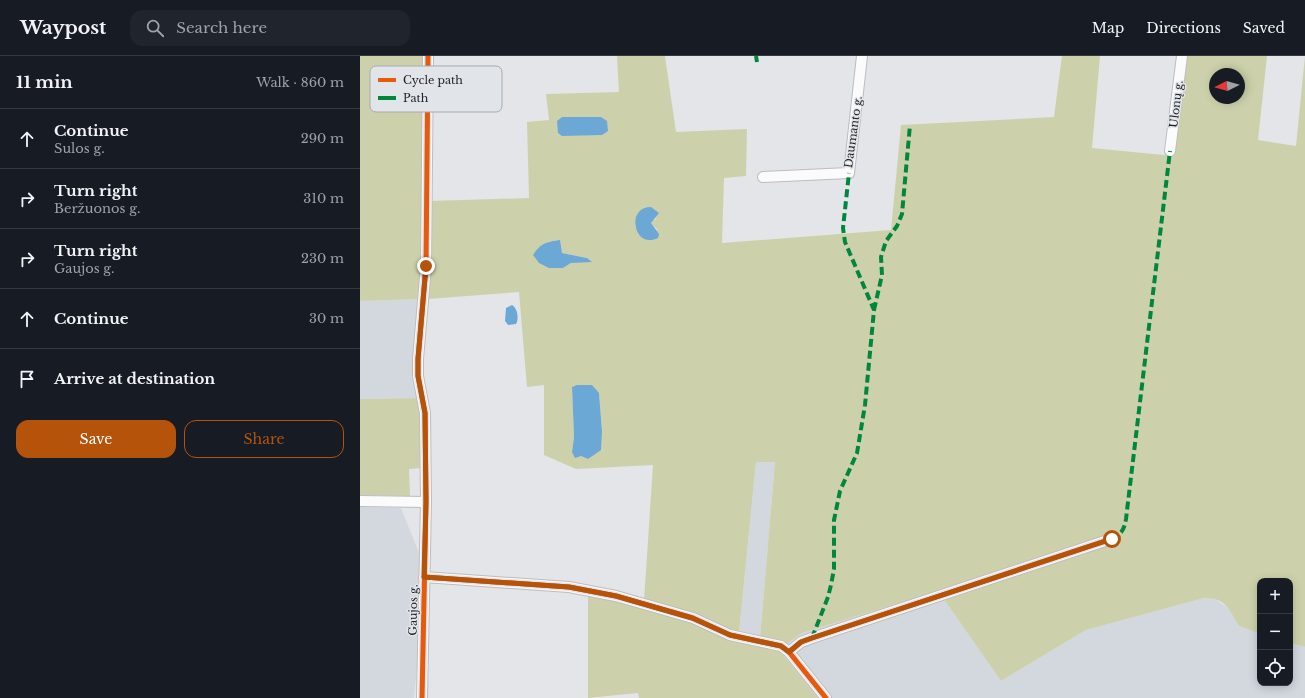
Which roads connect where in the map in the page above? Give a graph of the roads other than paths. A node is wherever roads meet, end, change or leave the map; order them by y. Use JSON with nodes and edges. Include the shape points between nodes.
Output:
{"nodes":[{"id":1,"x":428,"y":56,"type":"edge"},
{"id":2,"x":862,"y":56,"type":"edge"},
{"id":3,"x":1182,"y":56,"type":"edge"},
{"id":4,"x":428,"y":66,"type":"edge"},
{"id":5,"x":427,"y":112,"type":"edge"},
{"id":6,"x":1170,"y":151,"type":"dead end"},
{"id":7,"x":763,"y":177,"type":"dead end"},
{"id":8,"x":360,"y":501,"type":"edge"},
{"id":9,"x":426,"y":502,"type":"junction"},
{"id":10,"x":1112,"y":539,"type":"dead end"},
{"id":11,"x":424,"y":577,"type":"junction"},
{"id":12,"x":789,"y":652,"type":"junction"},
{"id":13,"x":422,"y":698,"type":"edge"},
{"id":14,"x":826,"y":698,"type":"edge"}],
"edges":[{"from":1,"to":4,"type":"street","name":"Gaujos g."},
{"from":2,"to":7,"type":"street","name":"Daumanto g.","via":[[849,173]]},
{"from":3,"to":6,"type":"street","name":"Ulonų g."},
{"from":5,"to":9,"type":"street","name":"Gaujos g.","via":[[426,266],[418,359],[418,376],[425,413]]},
{"from":8,"to":9,"type":"street"},
{"from":9,"to":11,"type":"street","name":"Gaujos g."},
{"from":10,"to":12,"type":"street","via":[[812,638],[801,642]]},
{"from":11,"to":12,"type":"street","via":[[569,587],[616,596],[692,618],[730,635],[781,646]]},
{"from":11,"to":13,"type":"street","name":"Gaujos g."},
{"from":12,"to":14,"type":"street"}]}
